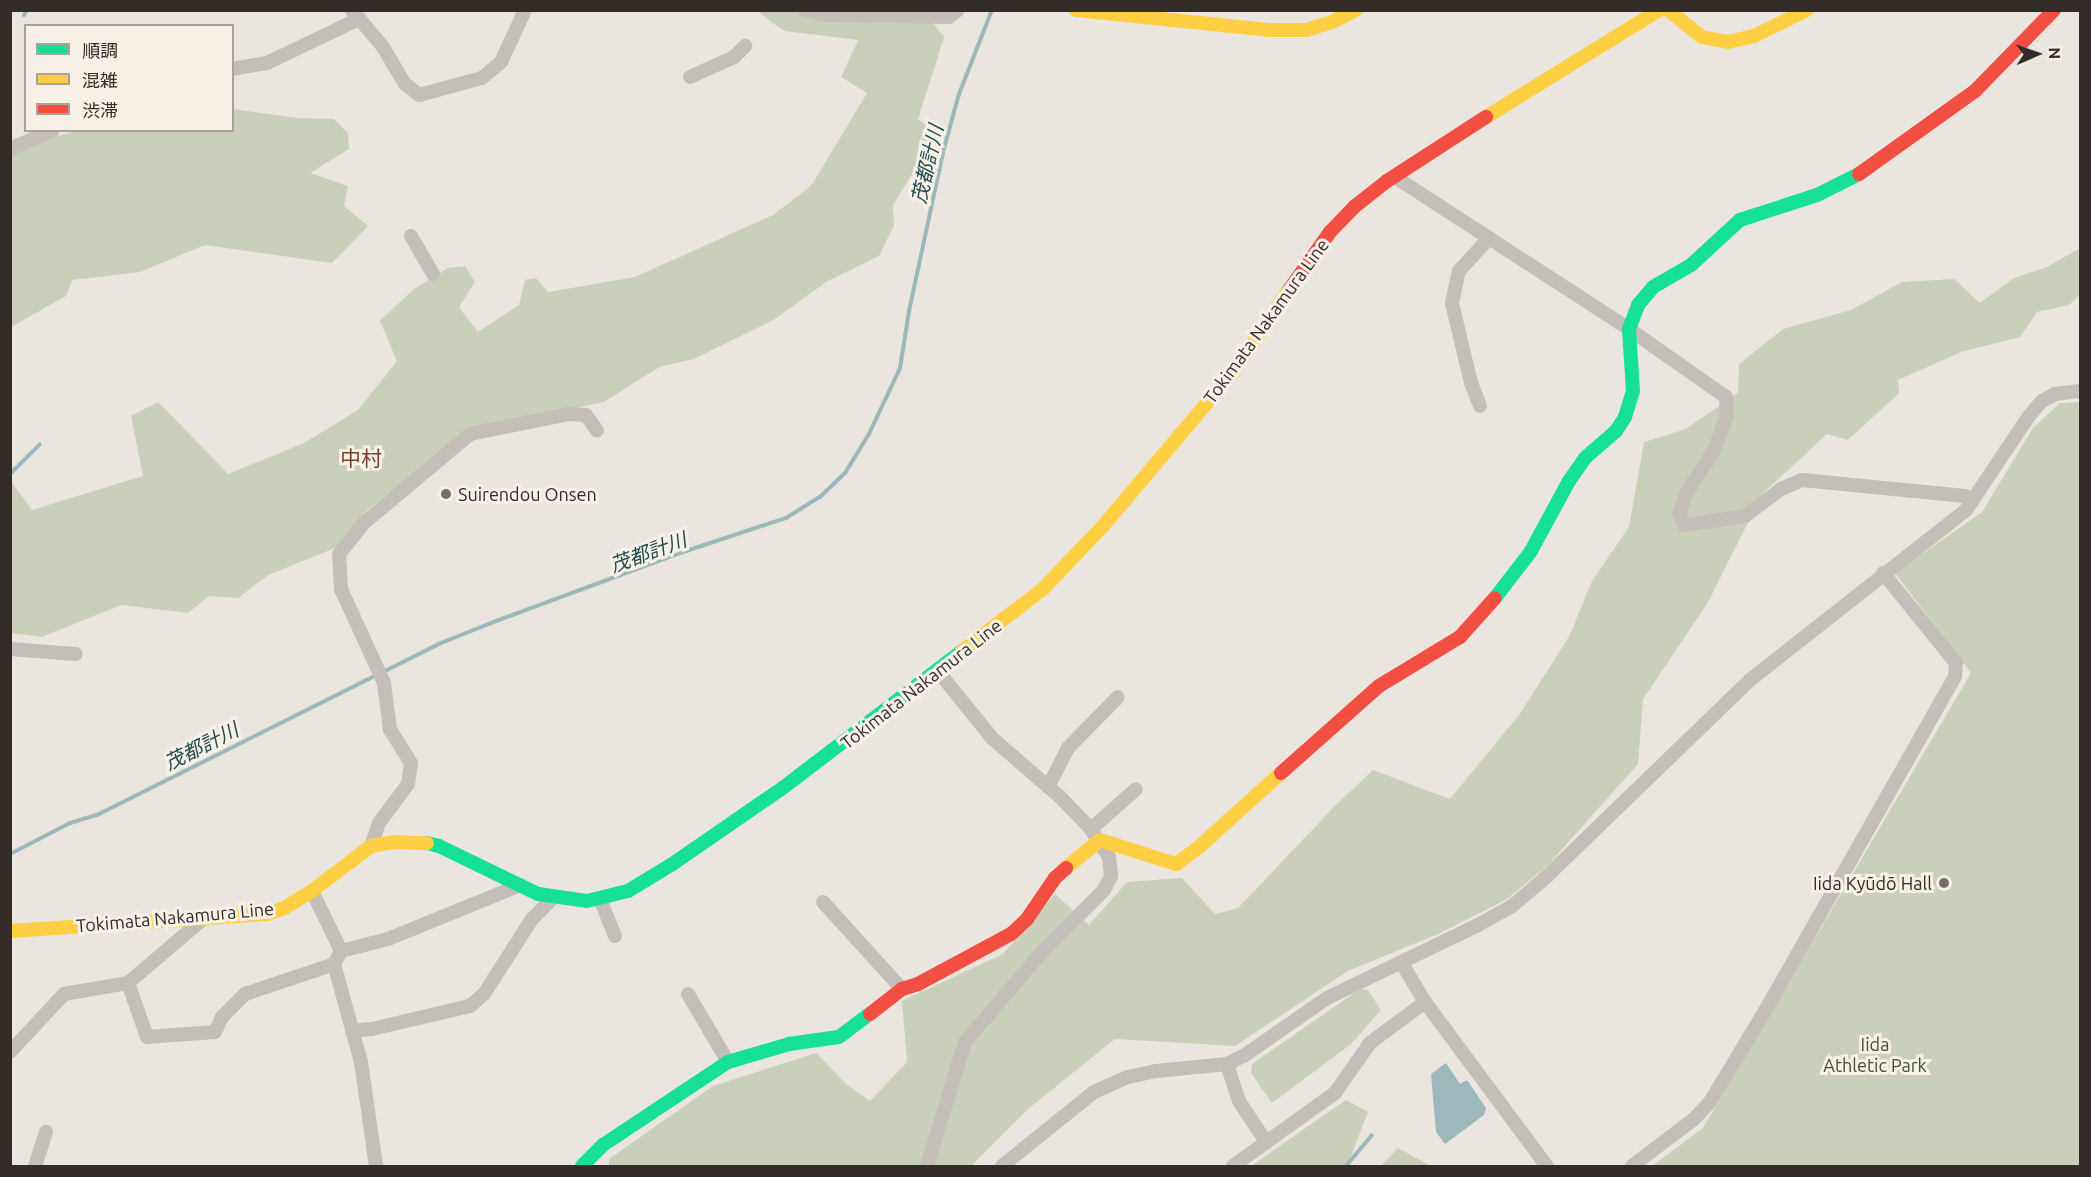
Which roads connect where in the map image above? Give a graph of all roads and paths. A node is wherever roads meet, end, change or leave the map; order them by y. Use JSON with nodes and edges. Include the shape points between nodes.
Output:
{"nodes":[{"id":1,"x":525,"y":10,"type":"edge"},
{"id":2,"x":805,"y":10,"type":"edge"},
{"id":3,"x":958,"y":10,"type":"edge"},
{"id":4,"x":1076,"y":10,"type":"edge"},
{"id":5,"x":1356,"y":10,"type":"edge"},
{"id":6,"x":1659,"y":10,"type":"edge"},
{"id":7,"x":1668,"y":10,"type":"edge"},
{"id":8,"x":1807,"y":10,"type":"edge"},
{"id":9,"x":2054,"y":10,"type":"edge"},
{"id":10,"x":826,"y":13,"type":"edge"},
{"id":11,"x":355,"y":15,"type":"edge"},
{"id":12,"x":745,"y":46,"type":"dead end"},
{"id":13,"x":234,"y":69,"type":"edge"},
{"id":14,"x":690,"y":77,"type":"dead end"},
{"id":15,"x":49,"y":132,"type":"edge"},
{"id":16,"x":10,"y":150,"type":"edge"},
{"id":17,"x":1395,"y":177,"type":"junction"},
{"id":18,"x":411,"y":237,"type":"dead end"},
{"id":19,"x":1490,"y":238,"type":"junction"},
{"id":20,"x":433,"y":274,"type":"dead end"},
{"id":21,"x":1629,"y":329,"type":"junction"},
{"id":22,"x":2080,"y":391,"type":"edge"},
{"id":23,"x":1480,"y":406,"type":"dead end"},
{"id":24,"x":597,"y":431,"type":"dead end"},
{"id":25,"x":1972,"y":502,"type":"junction"},
{"id":26,"x":1883,"y":573,"type":"junction"},
{"id":27,"x":10,"y":649,"type":"edge"},
{"id":28,"x":76,"y":654,"type":"dead end"},
{"id":29,"x":938,"y":671,"type":"junction"},
{"id":30,"x":1118,"y":698,"type":"dead end"},
{"id":31,"x":1048,"y":787,"type":"junction"},
{"id":32,"x":1136,"y":789,"type":"dead end"},
{"id":33,"x":1091,"y":829,"type":"junction"},
{"id":34,"x":1100,"y":840,"type":"junction"},
{"id":35,"x":371,"y":846,"type":"junction"},
{"id":36,"x":520,"y":885,"type":"junction"},
{"id":37,"x":312,"y":891,"type":"junction"},
{"id":38,"x":553,"y":898,"type":"junction"},
{"id":39,"x":600,"y":899,"type":"junction"},
{"id":40,"x":823,"y":902,"type":"dead end"},
{"id":41,"x":203,"y":919,"type":"junction"},
{"id":42,"x":10,"y":931,"type":"edge"},
{"id":43,"x":615,"y":936,"type":"dead end"},
{"id":44,"x":341,"y":951,"type":"junction"},
{"id":45,"x":1401,"y":962,"type":"junction"},
{"id":46,"x":334,"y":964,"type":"junction"},
{"id":47,"x":128,"y":983,"type":"junction"},
{"id":48,"x":902,"y":989,"type":"junction"},
{"id":49,"x":688,"y":994,"type":"dead end"},
{"id":50,"x":1425,"y":1002,"type":"junction"},
{"id":51,"x":352,"y":1031,"type":"junction"},
{"id":52,"x":10,"y":1052,"type":"edge"},
{"id":53,"x":728,"y":1062,"type":"junction"},
{"id":54,"x":1227,"y":1064,"type":"junction"},
{"id":55,"x":46,"y":1132,"type":"dead end"},
{"id":56,"x":1266,"y":1142,"type":"junction"},
{"id":57,"x":35,"y":1167,"type":"edge"},
{"id":58,"x":376,"y":1167,"type":"edge"},
{"id":59,"x":582,"y":1167,"type":"edge"},
{"id":60,"x":927,"y":1167,"type":"edge"},
{"id":61,"x":1002,"y":1167,"type":"edge"},
{"id":62,"x":1233,"y":1167,"type":"edge"},
{"id":63,"x":1547,"y":1167,"type":"edge"},
{"id":64,"x":1632,"y":1167,"type":"edge"}],
"edges":[{"from":1,"to":11,"type":"street","via":[[501,62],[482,78],[419,95],[405,84],[383,47]]},
{"from":2,"to":10,"type":"street"},
{"from":3,"to":10,"type":"street","via":[[949,17]]},
{"from":4,"to":5,"type":"main road","via":[[1268,30],[1306,30]]},
{"from":6,"to":17,"type":"main road","name":"Tokimata Nakamura Line"},
{"from":7,"to":8,"type":"main road","via":[[1702,37],[1728,42],[1754,36]]},
{"from":9,"to":21,"type":"main road","via":[[1974,92],[1848,181],[1740,220],[1691,265],[1653,287],[1638,305]]},
{"from":11,"to":13,"type":"street","via":[[267,63]]},
{"from":12,"to":14,"type":"street","via":[[734,57]]},
{"from":15,"to":16,"type":"street"},
{"from":17,"to":19,"type":"street"},
{"from":17,"to":29,"type":"main road","name":"Tokimata Nakamura Line","via":[[1354,207],[1330,232],[1233,372],[1103,526],[1043,589]]},
{"from":18,"to":20,"type":"street"},
{"from":19,"to":21,"type":"street"},
{"from":19,"to":23,"type":"street","via":[[1459,271],[1452,303]]},
{"from":21,"to":25,"type":"street","via":[[1726,396],[1727,416],[1679,514],[1684,525],[1745,516],[1781,489],[1802,480],[1965,496]]},
{"from":21,"to":34,"type":"main road","via":[[1633,391],[1625,417],[1616,431],[1585,458],[1531,551],[1460,637],[1379,686],[1199,848],[1176,864]]},
{"from":22,"to":25,"type":"street","via":[[2042,401]]},
{"from":24,"to":35,"type":"street","via":[[586,415],[568,414],[470,434],[364,523],[339,555],[341,589],[384,683],[390,730],[404,749],[412,773],[403,793],[379,823]]},
{"from":25,"to":26,"type":"street"},
{"from":26,"to":45,"type":"street","via":[[1750,680],[1512,906]]},
{"from":26,"to":64,"type":"street","via":[[1956,663],[1955,676],[1710,1102]]},
{"from":27,"to":28,"type":"street"},
{"from":29,"to":31,"type":"street","via":[[992,738]]},
{"from":29,"to":39,"type":"main road","name":"Tokimata Nakamura Line","via":[[784,787],[671,865],[628,891]]},
{"from":30,"to":31,"type":"street","via":[[1068,748]]},
{"from":31,"to":33,"type":"street"},
{"from":32,"to":33,"type":"street"},
{"from":33,"to":34,"type":"street"},
{"from":34,"to":48,"type":"main road","via":[[1055,878],[1027,919],[1011,934]]},
{"from":34,"to":60,"type":"street","via":[[1111,876],[1104,890],[1041,953],[965,1042]]},
{"from":35,"to":36,"type":"main road","name":"Tokimata Nakamura Line","via":[[411,842],[439,846]]},
{"from":35,"to":37,"type":"main road","name":"Tokimata Nakamura Line"},
{"from":36,"to":38,"type":"main road","name":"Tokimata Nakamura Line"},
{"from":36,"to":44,"type":"street","via":[[388,939]]},
{"from":37,"to":41,"type":"main road","name":"Tokimata Nakamura Line","via":[[267,914]]},
{"from":37,"to":44,"type":"street"},
{"from":38,"to":39,"type":"main road","name":"Tokimata Nakamura Line"},
{"from":38,"to":51,"type":"street","via":[[532,919],[484,994],[470,1006]]},
{"from":39,"to":43,"type":"street"},
{"from":40,"to":48,"type":"street"},
{"from":41,"to":42,"type":"main road","name":"Tokimata Nakamura Line"},
{"from":41,"to":47,"type":"street"},
{"from":44,"to":46,"type":"street"},
{"from":45,"to":50,"type":"street"},
{"from":45,"to":54,"type":"street","via":[[1327,998]]},
{"from":46,"to":47,"type":"street","via":[[245,994],[222,1017],[215,1032],[147,1037]]},
{"from":46,"to":51,"type":"street"},
{"from":47,"to":52,"type":"street","via":[[64,994]]},
{"from":48,"to":53,"type":"main road","via":[[838,1037],[789,1044]]},
{"from":49,"to":53,"type":"street"},
{"from":50,"to":56,"type":"street","via":[[1370,1043],[1335,1093]]},
{"from":50,"to":63,"type":"street"},
{"from":51,"to":58,"type":"street","via":[[361,1062]]},
{"from":53,"to":59,"type":"main road","via":[[603,1145]]},
{"from":54,"to":56,"type":"street","via":[[1239,1101]]},
{"from":54,"to":61,"type":"street","via":[[1156,1071],[1128,1077],[1094,1092]]},
{"from":55,"to":57,"type":"street"},
{"from":56,"to":62,"type":"street"}]}
